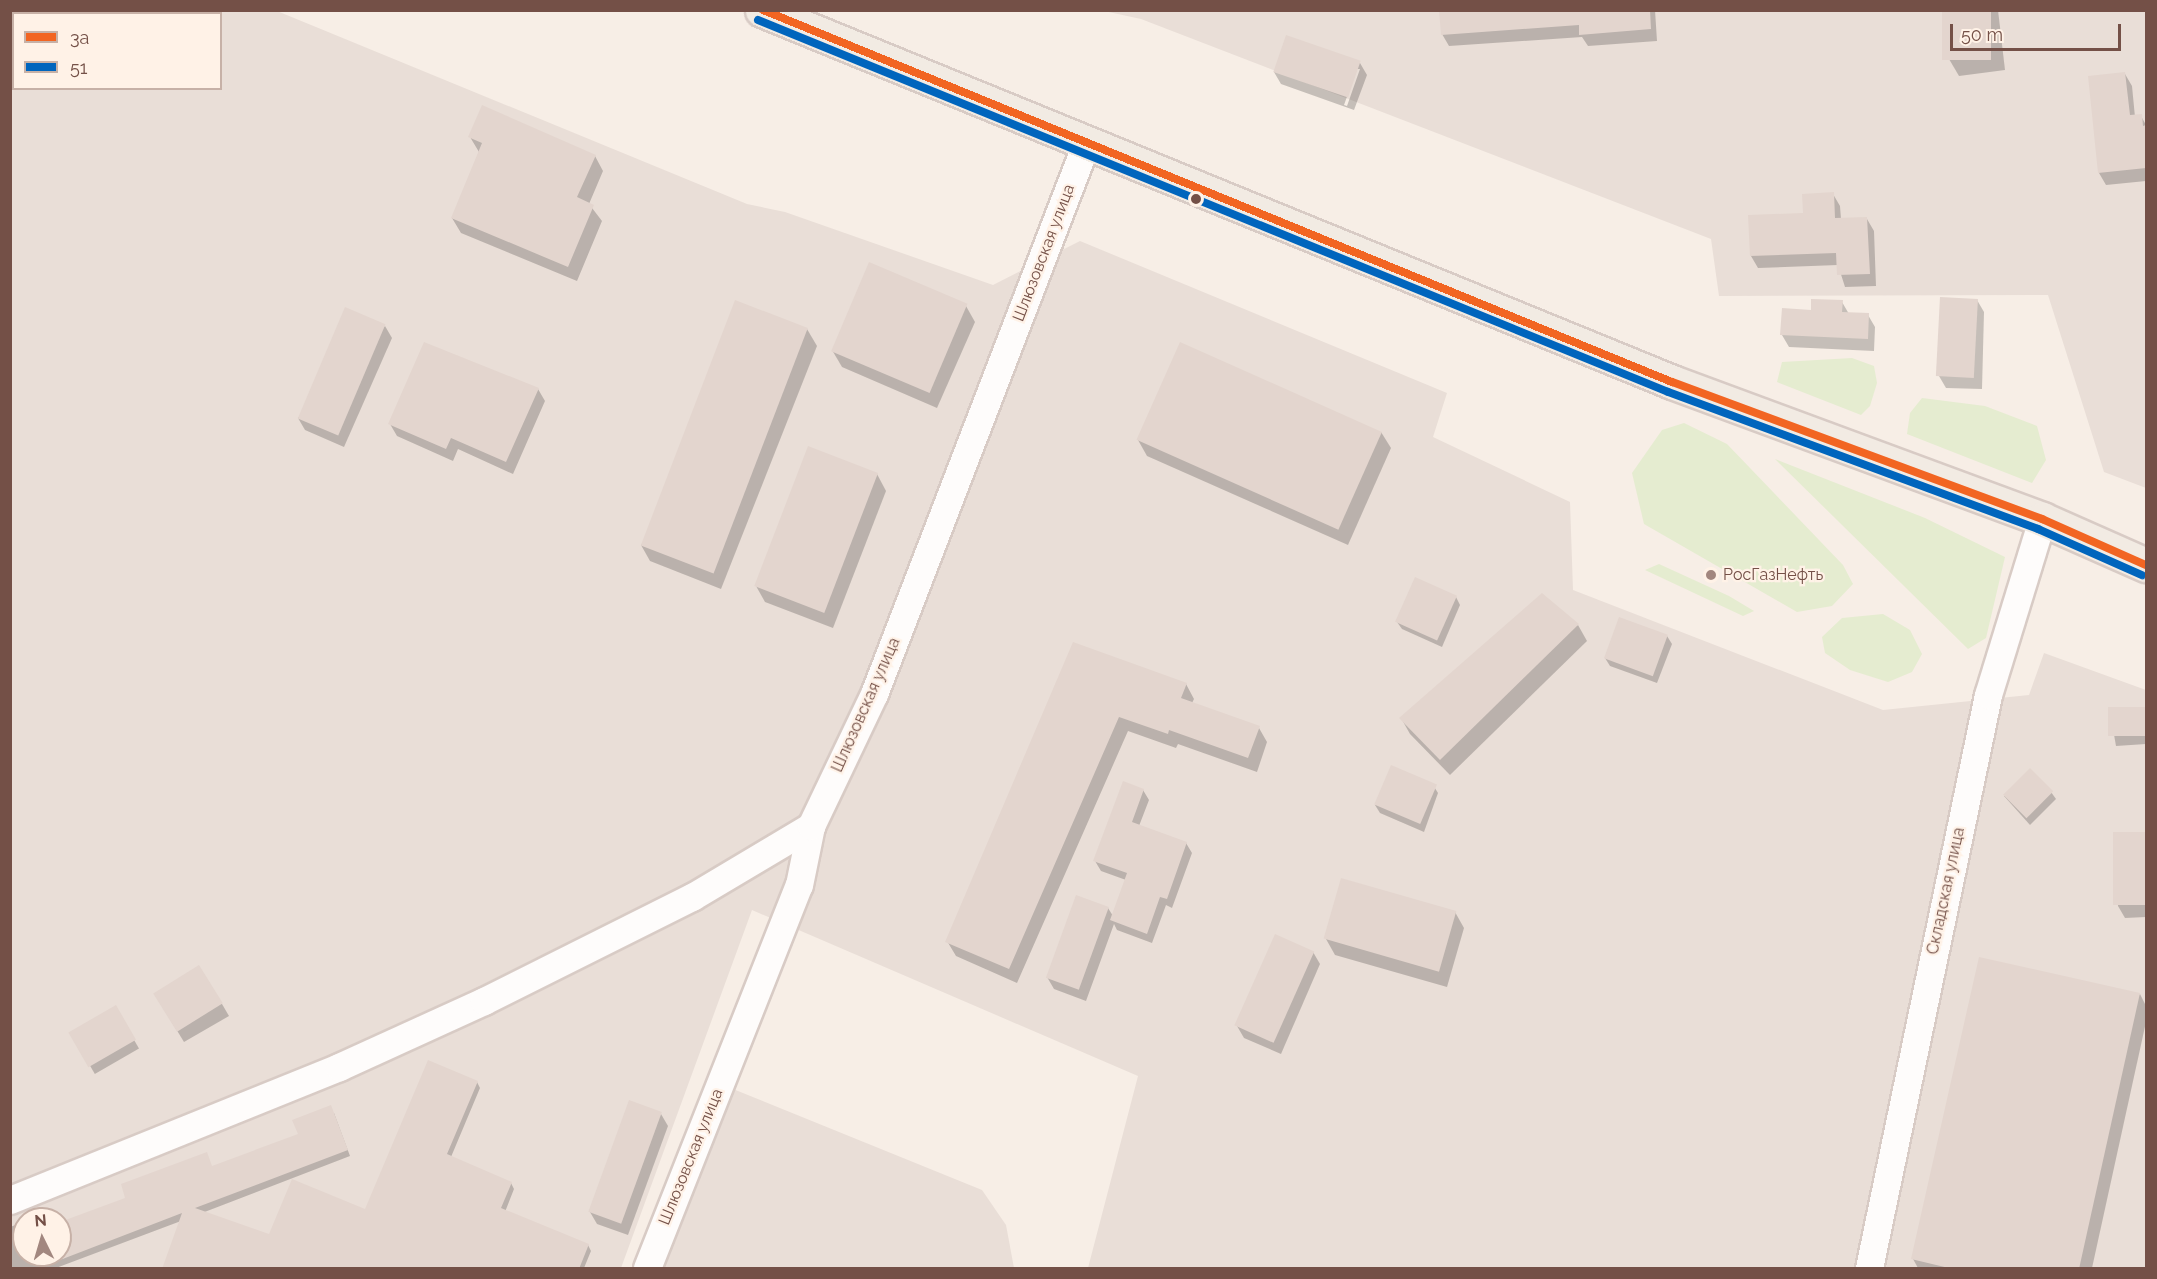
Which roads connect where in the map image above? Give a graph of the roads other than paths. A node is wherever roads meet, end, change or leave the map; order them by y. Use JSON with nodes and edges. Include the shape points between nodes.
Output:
{"nodes":[{"id":1,"x":762,"y":10,"type":"edge"},
{"id":2,"x":1087,"y":141,"type":"junction"},
{"id":3,"x":2042,"y":519,"type":"junction"},
{"id":4,"x":2146,"y":565,"type":"edge"},
{"id":5,"x":811,"y":826,"type":"junction"},
{"id":6,"x":10,"y":1200,"type":"edge"},
{"id":7,"x":647,"y":1269,"type":"edge"},
{"id":8,"x":1869,"y":1269,"type":"edge"}],
"edges":[{"from":1,"to":2,"type":"main road"},
{"from":2,"to":3,"type":"main road","via":[[1672,382]]},
{"from":2,"to":5,"type":"street","name":"Шлюзовская улица","via":[[874,693]]},
{"from":3,"to":4,"type":"main road"},
{"from":3,"to":8,"type":"street","name":"Складская улица","via":[[1988,695]]},
{"from":5,"to":6,"type":"street","via":[[692,897],[484,1001],[339,1066]]},
{"from":5,"to":7,"type":"street","name":"Шлюзовская улица","via":[[799,885]]}]}
